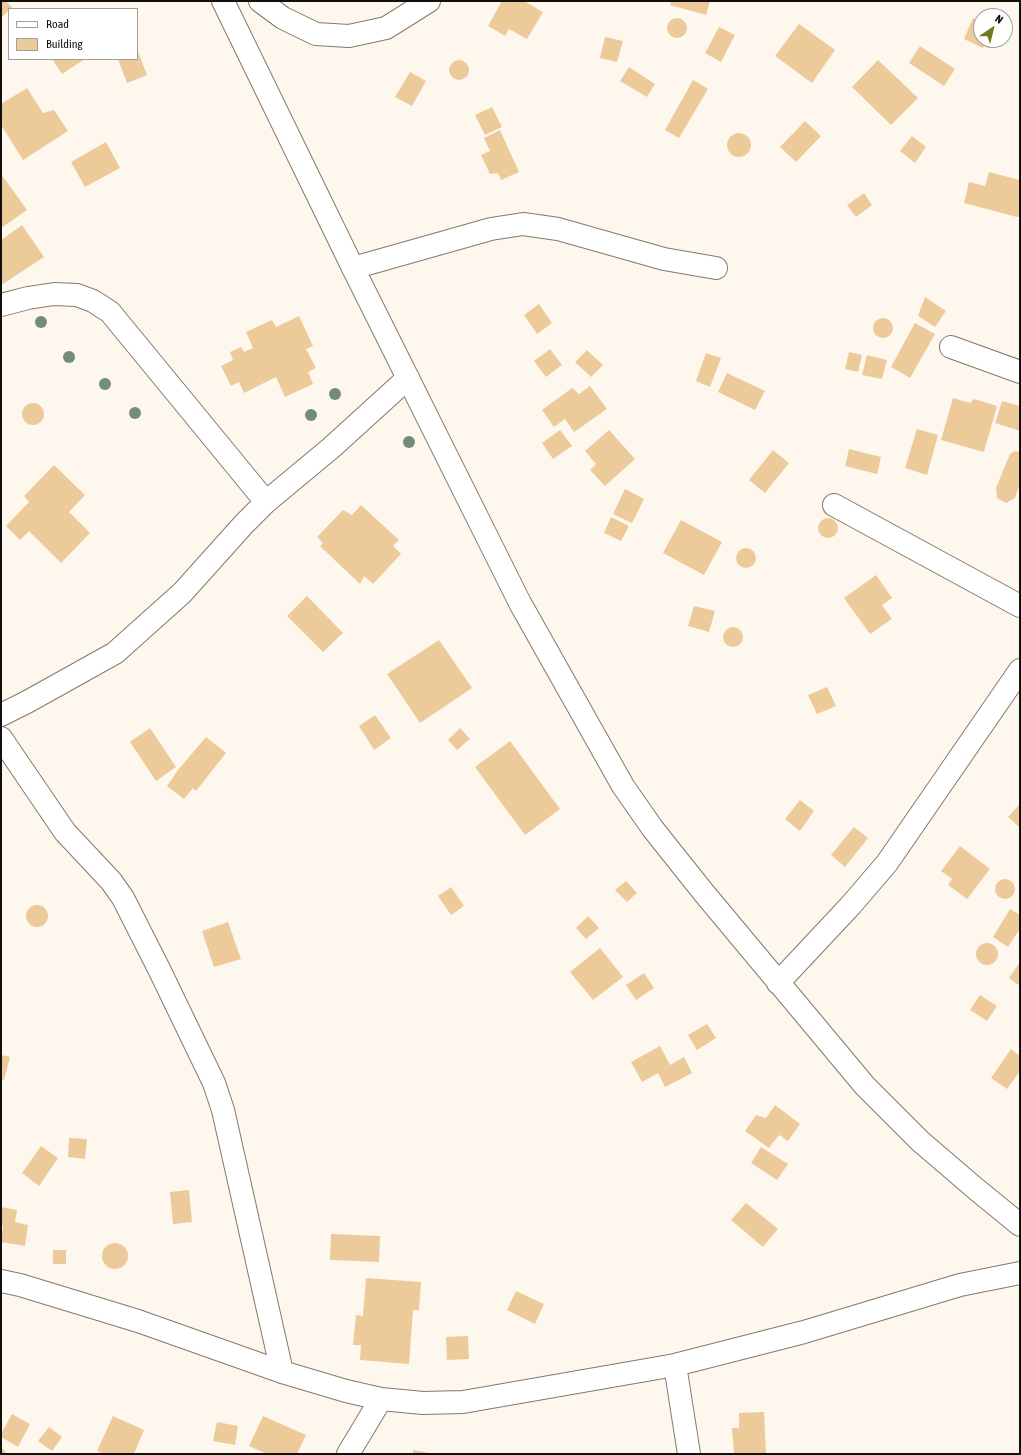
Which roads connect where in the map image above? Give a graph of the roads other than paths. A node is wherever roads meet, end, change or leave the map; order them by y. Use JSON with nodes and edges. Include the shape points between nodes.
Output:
{"nodes":[{"id":1,"x":223,"y":1,"type":"edge"},
{"id":2,"x":260,"y":1,"type":"edge"},
{"id":3,"x":429,"y":1,"type":"edge"},
{"id":4,"x":353,"y":268,"type":"junction"},
{"id":5,"x":716,"y":268,"type":"dead end"},
{"id":6,"x":1,"y":305,"type":"edge"},
{"id":7,"x":951,"y":347,"type":"dead end"},
{"id":8,"x":1020,"y":372,"type":"edge"},
{"id":9,"x":408,"y":378,"type":"junction"},
{"id":10,"x":266,"y":502,"type":"junction"},
{"id":11,"x":834,"y":505,"type":"dead end"},
{"id":12,"x":1020,"y":606,"type":"edge"},
{"id":13,"x":1020,"y":670,"type":"edge"},
{"id":14,"x":1,"y":715,"type":"edge"},
{"id":15,"x":1,"y":738,"type":"edge"},
{"id":16,"x":778,"y":983,"type":"junction"},
{"id":17,"x":1020,"y":1225,"type":"edge"},
{"id":18,"x":1020,"y":1273,"type":"edge"},
{"id":19,"x":1,"y":1281,"type":"edge"},
{"id":20,"x":675,"y":1365,"type":"junction"},
{"id":21,"x":282,"y":1372,"type":"junction"},
{"id":22,"x":381,"y":1399,"type":"junction"},
{"id":23,"x":348,"y":1454,"type":"edge"},
{"id":24,"x":688,"y":1454,"type":"edge"}],
"edges":[{"from":1,"to":4,"type":"street"},
{"from":2,"to":3,"type":"street","via":[[283,18],[316,34],[350,36],[386,28]]},
{"from":4,"to":5,"type":"street","via":[[491,229],[523,224],[558,229],[664,259]]},
{"from":4,"to":9,"type":"street"},
{"from":6,"to":10,"type":"street","via":[[54,294],[78,295],[93,300],[110,312]]},
{"from":7,"to":8,"type":"street"},
{"from":9,"to":10,"type":"street","via":[[331,448]]},
{"from":9,"to":16,"type":"street","via":[[520,603],[623,786],[653,830]]},
{"from":10,"to":14,"type":"street","via":[[182,592],[115,653]]},
{"from":11,"to":12,"type":"street"},
{"from":13,"to":16,"type":"street","via":[[887,863]]},
{"from":15,"to":21,"type":"street","via":[[65,832],[111,881],[123,898],[214,1083],[223,1110]]},
{"from":16,"to":17,"type":"street","via":[[865,1086],[920,1140]]},
{"from":18,"to":20,"type":"street","via":[[960,1285],[744,1349]]},
{"from":19,"to":21,"type":"street","via":[[138,1321]]},
{"from":20,"to":22,"type":"street","via":[[462,1402],[423,1403]]},
{"from":20,"to":24,"type":"street"},
{"from":21,"to":22,"type":"street"},
{"from":22,"to":23,"type":"street"}]}
